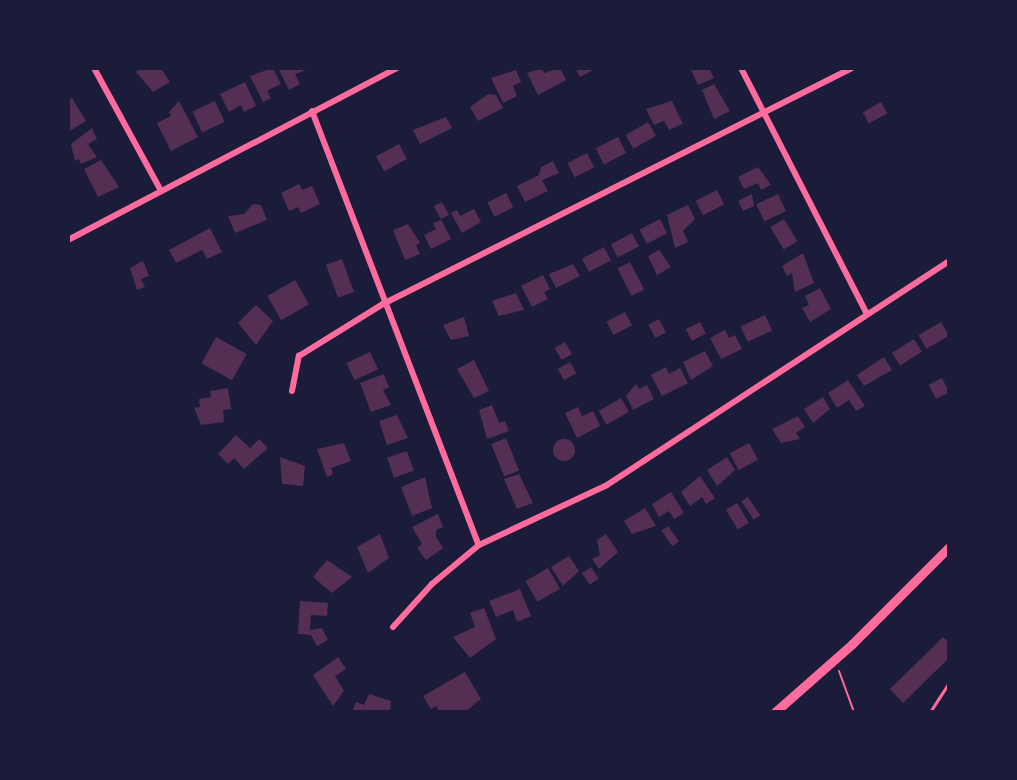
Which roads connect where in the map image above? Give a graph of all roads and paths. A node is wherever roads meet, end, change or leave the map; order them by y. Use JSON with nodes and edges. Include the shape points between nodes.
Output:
{"nodes":[{"id":1,"x":94,"y":68,"type":"edge"},
{"id":2,"x":397,"y":68,"type":"edge"},
{"id":3,"x":741,"y":68,"type":"edge"},
{"id":4,"x":852,"y":68,"type":"edge"},
{"id":5,"x":312,"y":111,"type":"junction"},
{"id":6,"x":763,"y":112,"type":"junction"},
{"id":7,"x":161,"y":191,"type":"junction"},
{"id":8,"x":68,"y":240,"type":"edge"},
{"id":9,"x":949,"y":261,"type":"edge"},
{"id":10,"x":383,"y":304,"type":"junction"},
{"id":11,"x":867,"y":314,"type":"junction"},
{"id":12,"x":292,"y":391,"type":"dead end"},
{"id":13,"x":479,"y":545,"type":"junction"},
{"id":14,"x":949,"y":547,"type":"edge"},
{"id":15,"x":393,"y":627,"type":"dead end"},
{"id":16,"x":834,"y":660,"type":"junction"},
{"id":17,"x":949,"y":683,"type":"edge"},
{"id":18,"x":775,"y":712,"type":"edge"},
{"id":19,"x":854,"y":712,"type":"edge"},
{"id":20,"x":930,"y":712,"type":"edge"}],
"edges":[{"from":1,"to":7,"type":"street"},
{"from":2,"to":5,"type":"street"},
{"from":3,"to":6,"type":"street"},
{"from":4,"to":6,"type":"street"},
{"from":5,"to":7,"type":"street"},
{"from":5,"to":10,"type":"street"},
{"from":6,"to":10,"type":"street"},
{"from":6,"to":11,"type":"street"},
{"from":7,"to":8,"type":"street"},
{"from":9,"to":11,"type":"street"},
{"from":10,"to":12,"type":"street","via":[[299,355]]},
{"from":10,"to":13,"type":"street"},
{"from":11,"to":13,"type":"street","via":[[607,485]]},
{"from":13,"to":15,"type":"street","via":[[432,584]]},
{"from":14,"to":16,"type":"main road"},
{"from":16,"to":18,"type":"main road"},
{"from":16,"to":19,"type":"path"},
{"from":17,"to":20,"type":"lane"}]}
